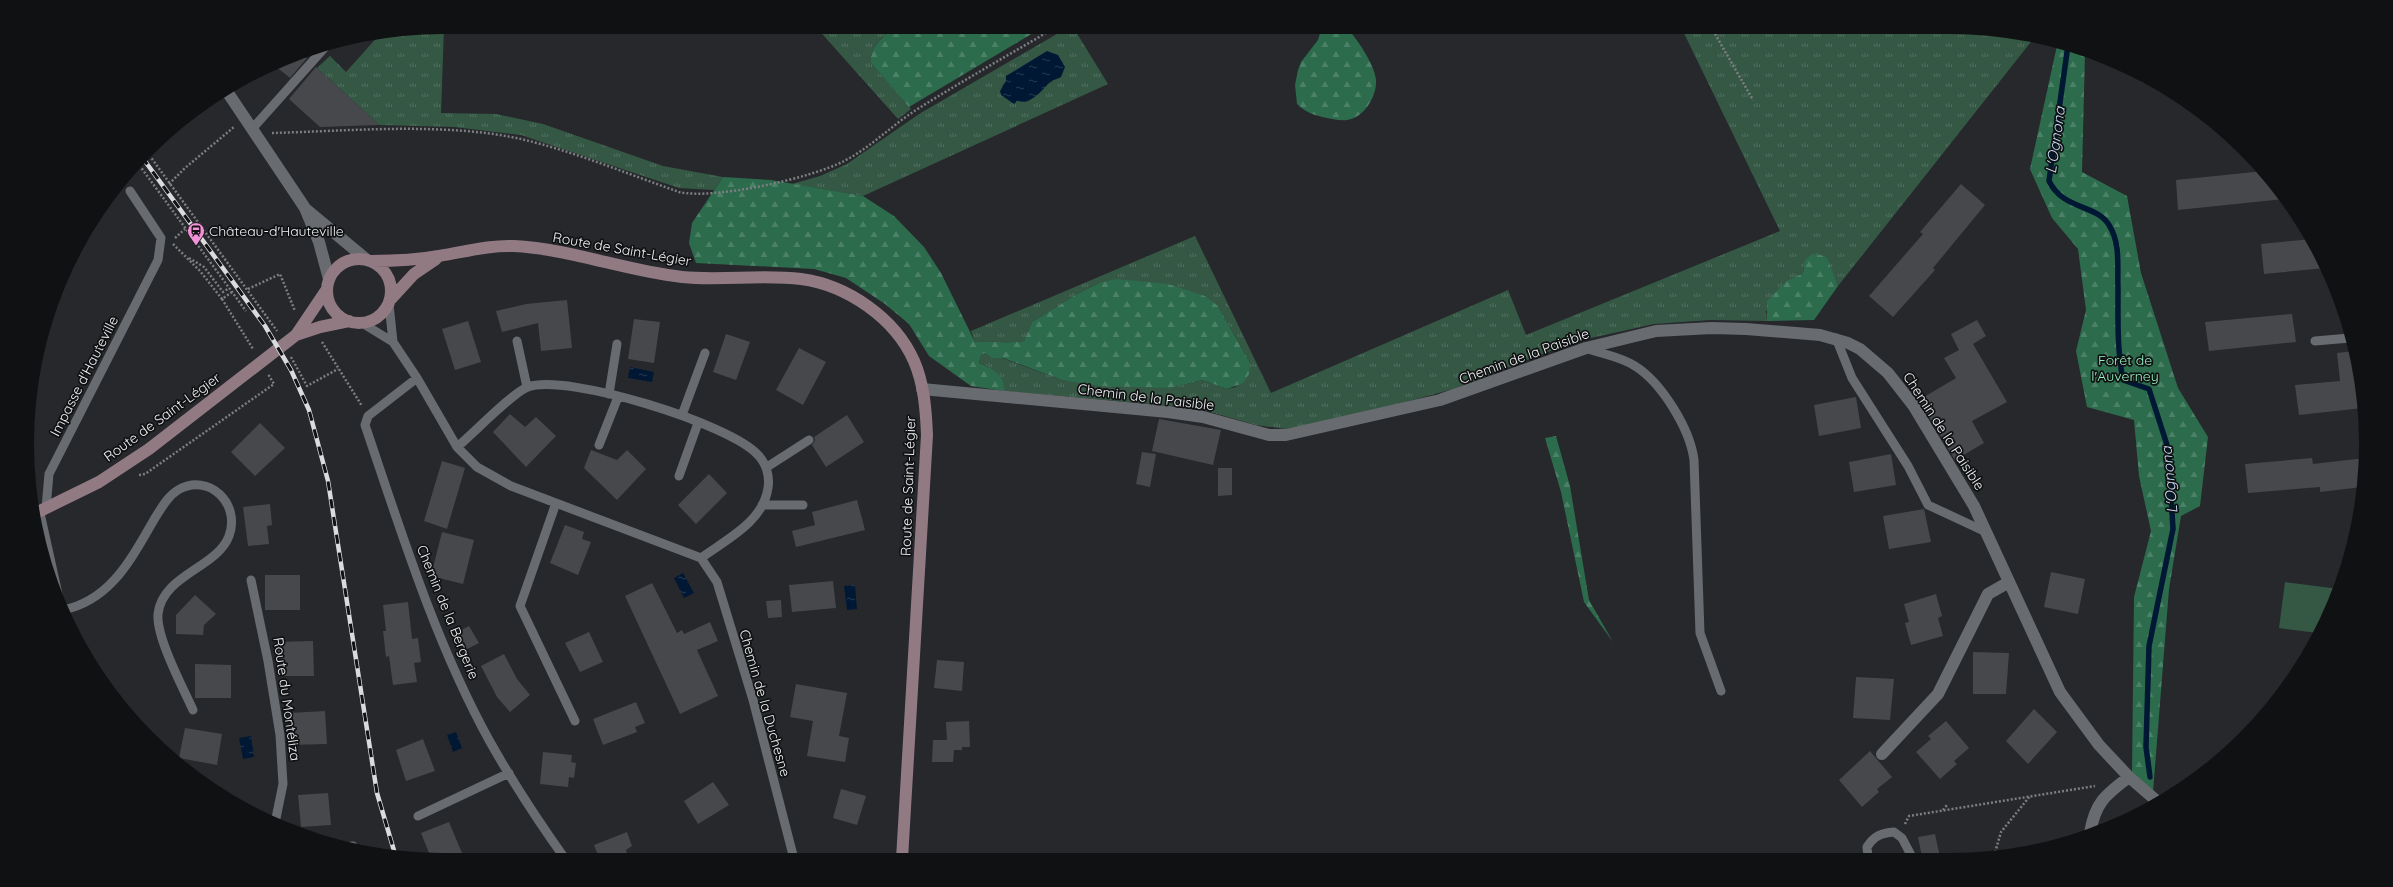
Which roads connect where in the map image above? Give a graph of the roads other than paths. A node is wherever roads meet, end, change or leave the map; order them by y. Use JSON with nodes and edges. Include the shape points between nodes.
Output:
{"nodes":[{"id":1,"x":318,"y":54,"type":"edge"},
{"id":2,"x":229,"y":95,"type":"edge"},
{"id":3,"x":253,"y":131,"type":"junction"},
{"id":4,"x":130,"y":191,"type":"dead end"},
{"id":5,"x":305,"y":208,"type":"junction"},
{"id":6,"x":441,"y":256,"type":"junction"},
{"id":7,"x":368,"y":260,"type":"junction"},
{"id":8,"x":328,"y":284,"type":"junction"},
{"id":9,"x":390,"y":301,"type":"junction"},
{"id":10,"x":349,"y":322,"type":"junction"},
{"id":11,"x":362,"y":323,"type":"junction"},
{"id":12,"x":296,"y":335,"type":"junction"},
{"id":13,"x":1836,"y":338,"type":"junction"},
{"id":14,"x":2345,"y":338,"type":"edge"},
{"id":15,"x":517,"y":341,"type":"dead end"},
{"id":16,"x":2315,"y":341,"type":"dead end"},
{"id":17,"x":393,"y":342,"type":"junction"},
{"id":18,"x":618,"y":344,"type":"dead end"},
{"id":19,"x":1586,"y":348,"type":"junction"},
{"id":20,"x":705,"y":353,"type":"dead end"},
{"id":21,"x":417,"y":378,"type":"junction"},
{"id":22,"x":527,"y":387,"type":"junction"},
{"id":23,"x":922,"y":389,"type":"junction"},
{"id":24,"x":609,"y":394,"type":"junction"},
{"id":25,"x":618,"y":397,"type":"junction"},
{"id":26,"x":682,"y":415,"type":"junction"},
{"id":27,"x":698,"y":423,"type":"junction"},
{"id":28,"x":809,"y":440,"type":"dead end"},
{"id":29,"x":600,"y":445,"type":"dead end"},
{"id":30,"x":457,"y":447,"type":"junction"},
{"id":31,"x":767,"y":467,"type":"junction"},
{"id":32,"x":678,"y":476,"type":"dead end"},
{"id":33,"x":556,"y":503,"type":"junction"},
{"id":34,"x":762,"y":505,"type":"junction"},
{"id":35,"x":803,"y":505,"type":"dead end"},
{"id":36,"x":39,"y":506,"type":"edge"},
{"id":37,"x":40,"y":510,"type":"edge"},
{"id":38,"x":1986,"y":532,"type":"junction"},
{"id":39,"x":701,"y":558,"type":"junction"},
{"id":40,"x":251,"y":580,"type":"dead end"},
{"id":41,"x":2009,"y":582,"type":"junction"},
{"id":42,"x":69,"y":608,"type":"edge"},
{"id":43,"x":1721,"y":691,"type":"dead end"},
{"id":44,"x":193,"y":710,"type":"dead end"},
{"id":45,"x":575,"y":721,"type":"dead end"},
{"id":46,"x":1882,"y":754,"type":"dead end"},
{"id":47,"x":509,"y":773,"type":"junction"},
{"id":48,"x":2129,"y":777,"type":"junction"},
{"id":49,"x":2154,"y":798,"type":"edge"},
{"id":50,"x":418,"y":816,"type":"dead end"},
{"id":51,"x":277,"y":818,"type":"edge"},
{"id":52,"x":2091,"y":827,"type":"edge"},
{"id":53,"x":561,"y":853,"type":"edge"},
{"id":54,"x":792,"y":853,"type":"edge"},
{"id":55,"x":902,"y":853,"type":"edge"},
{"id":56,"x":1868,"y":853,"type":"edge"},
{"id":57,"x":1910,"y":853,"type":"edge"}],
"edges":[{"from":1,"to":3,"type":"lane"},
{"from":2,"to":3,"type":"street"},
{"from":3,"to":5,"type":"street"},
{"from":4,"to":36,"type":"lane","name":"Impasse d'Hauteville","via":[[161,238],[158,260],[50,474]]},
{"from":5,"to":7,"type":"street"},
{"from":5,"to":8,"type":"street","via":[[319,242]]},
{"from":6,"to":7,"type":"main road","name":"Route de Saint-Légier"},
{"from":6,"to":9,"type":"main road","name":"Route de Saint-Légier","via":[[414,274]]},
{"from":6,"to":23,"type":"main road","name":"Route de Saint-Légier","via":[[482,247],[515,246],[552,251],[670,276],[785,278],[819,283],[863,302],[885,321],[897,334],[913,360]]},
{"from":7,"to":8,"type":"main road","via":[[351,260],[344,263],[338,267]]},
{"from":7,"to":9,"type":"main road","via":[[382,268],[390,280]]},
{"from":8,"to":10,"type":"main road","via":[[331,307]]},
{"from":8,"to":12,"type":"main road","name":"Route de Saint-Légier"},
{"from":9,"to":11,"type":"main road","via":[[377,318]]},
{"from":9,"to":17,"type":"lane"},
{"from":10,"to":11,"type":"main road"},
{"from":10,"to":12,"type":"main road","name":"Route de Saint-Légier","via":[[320,326]]},
{"from":11,"to":17,"type":"lane"},
{"from":12,"to":37,"type":"main road","name":"Route de Saint-Légier","via":[[149,448],[99,482]]},
{"from":13,"to":19,"type":"street","name":"Chemin de la Paisible","via":[[1746,329],[1677,329],[1656,331]]},
{"from":13,"to":38,"type":"street","name":"Chemin de la Paisible","via":[[1860,349],[1899,386],[1974,506]]},
{"from":13,"to":38,"type":"lane","via":[[1852,378],[1908,466],[1928,505]]},
{"from":14,"to":16,"type":"lane"},
{"from":15,"to":22,"type":"lane"},
{"from":17,"to":21,"type":"lane"},
{"from":18,"to":24,"type":"lane"},
{"from":19,"to":23,"type":"street","name":"Chemin de la Paisible","via":[[1440,400],[1286,435],[1269,435],[1204,417],[1168,412]]},
{"from":19,"to":43,"type":"lane","via":[[1630,363],[1643,372],[1671,406],[1691,442],[1694,460],[1700,633]]},
{"from":20,"to":26,"type":"lane"},
{"from":21,"to":30,"type":"lane"},
{"from":21,"to":47,"type":"lane","name":"Chemin de la Bergerie","via":[[368,416],[365,425],[402,536],[448,655],[489,739]]},
{"from":22,"to":24,"type":"lane","via":[[549,384]]},
{"from":22,"to":30,"type":"lane"},
{"from":23,"to":55,"type":"main road","name":"Route de Saint-Légier","via":[[926,419],[926,456]]},
{"from":24,"to":25,"type":"lane"},
{"from":25,"to":26,"type":"lane"},
{"from":25,"to":29,"type":"lane"},
{"from":26,"to":27,"type":"lane"},
{"from":27,"to":31,"type":"lane","via":[[745,443],[759,455]]},
{"from":27,"to":32,"type":"lane"},
{"from":28,"to":31,"type":"lane"},
{"from":30,"to":33,"type":"lane","via":[[477,467],[511,486]]},
{"from":31,"to":34,"type":"lane","via":[[768,488]]},
{"from":33,"to":39,"type":"lane"},
{"from":33,"to":45,"type":"lane","via":[[520,606]]},
{"from":34,"to":35,"type":"lane"},
{"from":34,"to":39,"type":"lane","via":[[753,521]]},
{"from":38,"to":41,"type":"street","name":"Chemin de la Paisible"},
{"from":39,"to":54,"type":"lane","name":"Chemin de la Duchesne","via":[[717,582],[753,700]]},
{"from":40,"to":51,"type":"lane","name":"Route du Montéliza","via":[[280,735],[283,784]]},
{"from":41,"to":46,"type":"street","via":[[1988,594],[1938,694]]},
{"from":41,"to":48,"type":"street","name":"Chemin de la Paisible","via":[[2060,692],[2095,740]]},
{"from":42,"to":44,"type":"lane","via":[[82,604],[111,585],[124,570],[169,498],[191,485],[204,485],[216,490],[230,505],[232,520],[229,536],[219,550],[174,585],[162,601],[158,613],[160,633]]},
{"from":47,"to":50,"type":"lane"},
{"from":47,"to":53,"type":"lane","name":"Chemin de la Bergerie"},
{"from":48,"to":49,"type":"street","name":"Chemin de la Paisible"},
{"from":48,"to":52,"type":"street","via":[[2102,798]]},
{"from":56,"to":57,"type":"lane","via":[[1867,847],[1873,838],[1884,832],[1894,832]]}]}
